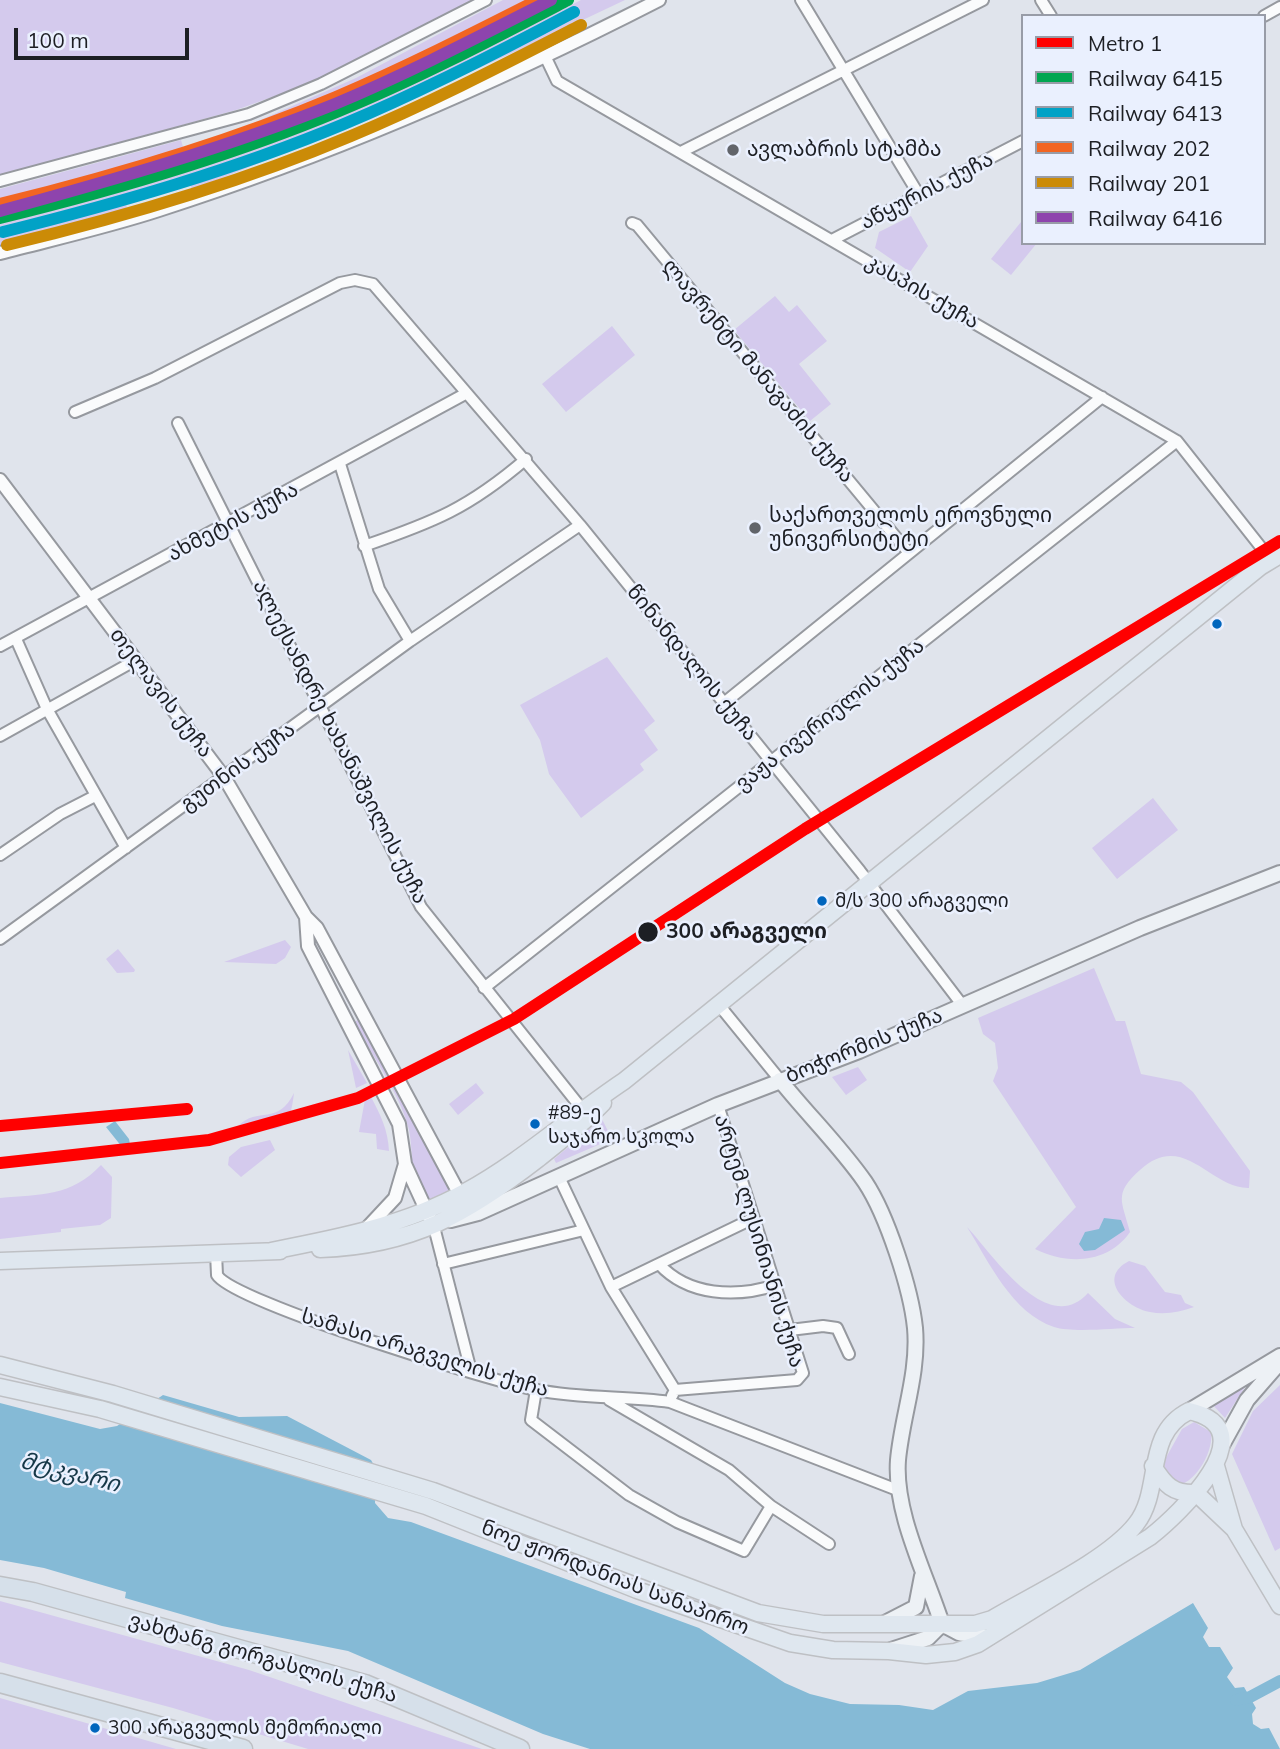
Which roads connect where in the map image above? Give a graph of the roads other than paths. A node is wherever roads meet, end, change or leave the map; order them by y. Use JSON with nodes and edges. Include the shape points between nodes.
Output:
{"nodes":[{"id":1,"x":486,"y":0,"type":"edge"},
{"id":2,"x":659,"y":0,"type":"edge"},
{"id":3,"x":800,"y":0,"type":"edge"},
{"id":4,"x":983,"y":0,"type":"edge"},
{"id":5,"x":546,"y":58,"type":"junction"},
{"id":6,"x":843,"y":71,"type":"junction"},
{"id":7,"x":1021,"y":142,"type":"edge"},
{"id":8,"x":684,"y":151,"type":"junction"},
{"id":9,"x":0,"y":181,"type":"edge"},
{"id":10,"x":919,"y":195,"type":"junction"},
{"id":11,"x":632,"y":223,"type":"dead end"},
{"id":12,"x":832,"y":240,"type":"junction"},
{"id":13,"x":0,"y":253,"type":"edge"},
{"id":14,"x":465,"y":394,"type":"junction"},
{"id":15,"x":1102,"y":397,"type":"junction"},
{"id":16,"x":75,"y":412,"type":"dead end"},
{"id":17,"x":178,"y":423,"type":"dead end"},
{"id":18,"x":1177,"y":441,"type":"junction"},
{"id":19,"x":526,"y":459,"type":"junction"},
{"id":20,"x":340,"y":464,"type":"junction"},
{"id":21,"x":0,"y":480,"type":"edge"},
{"id":22,"x":230,"y":523,"type":"junction"},
{"id":23,"x":580,"y":525,"type":"junction"},
{"id":24,"x":363,"y":546,"type":"junction"},
{"id":25,"x":909,"y":553,"type":"junction"},
{"id":26,"x":1276,"y":557,"type":"edge"},
{"id":27,"x":90,"y":599,"type":"junction"},
{"id":28,"x":16,"y":639,"type":"junction"},
{"id":29,"x":410,"y":641,"type":"junction"},
{"id":30,"x":0,"y":646,"type":"edge"},
{"id":31,"x":136,"y":660,"type":"junction"},
{"id":32,"x":724,"y":702,"type":"junction"},
{"id":33,"x":322,"y":708,"type":"junction"},
{"id":34,"x":47,"y":709,"type":"junction"},
{"id":35,"x":0,"y":736,"type":"edge"},
{"id":36,"x":771,"y":762,"type":"junction"},
{"id":37,"x":224,"y":777,"type":"junction"},
{"id":38,"x":95,"y":796,"type":"junction"},
{"id":39,"x":126,"y":848,"type":"junction"},
{"id":40,"x":0,"y":855,"type":"edge"},
{"id":41,"x":1280,"y":873,"type":"edge"},
{"id":42,"x":871,"y":884,"type":"junction"},
{"id":43,"x":306,"y":917,"type":"junction"},
{"id":44,"x":0,"y":939,"type":"edge"},
{"id":45,"x":484,"y":988,"type":"junction"},
{"id":46,"x":719,"y":1005,"type":"junction"},
{"id":47,"x":963,"y":1006,"type":"junction"},
{"id":48,"x":780,"y":1080,"type":"junction"},
{"id":49,"x":624,"y":1081,"type":"junction"},
{"id":50,"x":718,"y":1105,"type":"junction"},
{"id":51,"x":582,"y":1109,"type":"junction"},
{"id":52,"x":405,"y":1164,"type":"junction"},
{"id":53,"x":559,"y":1177,"type":"junction"},
{"id":54,"x":460,"y":1195,"type":"junction"},
{"id":55,"x":425,"y":1211,"type":"junction"},
{"id":56,"x":754,"y":1218,"type":"junction"},
{"id":57,"x":449,"y":1220,"type":"junction"},
{"id":58,"x":434,"y":1227,"type":"junction"},
{"id":59,"x":584,"y":1230,"type":"junction"},
{"id":60,"x":361,"y":1232,"type":"junction"},
{"id":61,"x":271,"y":1251,"type":"junction"},
{"id":62,"x":216,"y":1253,"type":"junction"},
{"id":63,"x":0,"y":1261,"type":"edge"},
{"id":64,"x":443,"y":1264,"type":"junction"},
{"id":65,"x":659,"y":1264,"type":"junction"},
{"id":66,"x":776,"y":1285,"type":"junction"},
{"id":67,"x":611,"y":1287,"type":"junction"},
{"id":68,"x":790,"y":1330,"type":"junction"},
{"id":69,"x":849,"y":1354,"type":"dead end"},
{"id":70,"x":1280,"y":1359,"type":"edge"},
{"id":71,"x":0,"y":1365,"type":"edge"},
{"id":72,"x":471,"y":1371,"type":"junction"},
{"id":73,"x":0,"y":1387,"type":"edge"},
{"id":74,"x":536,"y":1390,"type":"junction"},
{"id":75,"x":675,"y":1390,"type":"junction"},
{"id":76,"x":609,"y":1400,"type":"junction"},
{"id":77,"x":670,"y":1402,"type":"junction"},
{"id":78,"x":1189,"y":1411,"type":"junction"},
{"id":79,"x":1221,"y":1447,"type":"junction"},
{"id":80,"x":1153,"y":1466,"type":"junction"},
{"id":81,"x":1216,"y":1466,"type":"junction"},
{"id":82,"x":381,"y":1484,"type":"junction"},
{"id":83,"x":900,"y":1492,"type":"junction"},
{"id":84,"x":1196,"y":1493,"type":"junction"},
{"id":85,"x":771,"y":1506,"type":"junction"},
{"id":86,"x":1236,"y":1533,"type":"junction"},
{"id":87,"x":829,"y":1544,"type":"dead end"},
{"id":88,"x":922,"y":1575,"type":"junction"},
{"id":89,"x":0,"y":1586,"type":"edge"},
{"id":90,"x":1280,"y":1606,"type":"edge"},
{"id":91,"x":885,"y":1623,"type":"junction"},
{"id":92,"x":942,"y":1623,"type":"junction"},
{"id":93,"x":989,"y":1637,"type":"junction"},
{"id":94,"x":889,"y":1650,"type":"junction"},
{"id":95,"x":0,"y":1683,"type":"edge"},
{"id":96,"x":243,"y":1749,"type":"edge"},
{"id":97,"x":520,"y":1749,"type":"edge"}],
"edges":[{"from":1,"to":9,"type":"street","via":[[268,107]]},
{"from":2,"to":5,"type":"street"},
{"from":3,"to":6,"type":"street"},
{"from":4,"to":6,"type":"street"},
{"from":5,"to":8,"type":"street","name":"კასპის ქუჩა","via":[[557,81]]},
{"from":5,"to":13,"type":"street","via":[[256,176],[158,210]]},
{"from":6,"to":8,"type":"street"},
{"from":6,"to":10,"type":"street"},
{"from":7,"to":10,"type":"street","name":"აწყურის ქუჩა"},
{"from":8,"to":12,"type":"street","name":"კასპის ქუჩა"},
{"from":10,"to":12,"type":"street","name":"აწყურის ქუჩა"},
{"from":11,"to":25,"type":"street","name":"ლავრენტი მანაგაძის ქუჩა"},
{"from":12,"to":15,"type":"street","name":"კასპის ქუჩა"},
{"from":14,"to":16,"type":"street","name":"წინანდალის ქუჩა","via":[[373,284],[355,280],[313,295],[155,378]]},
{"from":14,"to":19,"type":"street","name":"წინანდალის ქუჩა"},
{"from":14,"to":20,"type":"street","name":"ახმეტის ქუჩა"},
{"from":15,"to":18,"type":"street","name":"კასპის ქუჩა"},
{"from":15,"to":25,"type":"street"},
{"from":17,"to":22,"type":"street","name":"ალექსანდრე ხახანაშვილის ქუჩა"},
{"from":18,"to":26,"type":"street","name":"კასპის ქუჩა"},
{"from":18,"to":36,"type":"street","name":"ვაჟა ივერიელის ქუჩა"},
{"from":19,"to":23,"type":"street","name":"წინანდალის ქუჩა"},
{"from":19,"to":24,"type":"street","via":[[474,501],[429,524]]},
{"from":20,"to":22,"type":"street","name":"ახმეტის ქუჩა"},
{"from":20,"to":24,"type":"street"},
{"from":21,"to":27,"type":"street","name":"თელავის ქუჩა"},
{"from":22,"to":27,"type":"street","name":"ახმეტის ქუჩა"},
{"from":22,"to":33,"type":"street","name":"ალექსანდრე ხახანაშვილის ქუჩა"},
{"from":23,"to":29,"type":"street","name":"გუთნის ქუჩა"},
{"from":23,"to":32,"type":"street","name":"წინანდალის ქუჩა"},
{"from":24,"to":29,"type":"street","via":[[379,589]]},
{"from":25,"to":32,"type":"street"},
{"from":26,"to":42,"type":"main road"},
{"from":27,"to":28,"type":"street","name":"ახმეტის ქუჩა"},
{"from":27,"to":31,"type":"street","name":"თელავის ქუჩა"},
{"from":28,"to":30,"type":"street","name":"ახმეტის ქუჩა"},
{"from":28,"to":34,"type":"street"},
{"from":29,"to":33,"type":"street","name":"გუთნის ქუჩა"},
{"from":31,"to":34,"type":"street"},
{"from":31,"to":37,"type":"street","name":"თელავის ქუჩა"},
{"from":32,"to":36,"type":"street","name":"წინანდალის ქუჩა"},
{"from":33,"to":37,"type":"street","name":"გუთნის ქუჩა"},
{"from":33,"to":45,"type":"street","name":"ალექსანდრე ხახანაშვილის ქუჩა","via":[[421,907]]},
{"from":34,"to":35,"type":"street"},
{"from":34,"to":38,"type":"street"},
{"from":36,"to":42,"type":"street","name":"წინანდალის ქუჩა"},
{"from":36,"to":45,"type":"street","name":"ვაჟა ივერიელის ქუჩა"},
{"from":37,"to":39,"type":"street","name":"გუთნის ქუჩა"},
{"from":37,"to":43,"type":"street","name":"თელავის ქუჩა"},
{"from":38,"to":39,"type":"street"},
{"from":38,"to":40,"type":"street"},
{"from":39,"to":44,"type":"street","name":"გუთნის ქუჩა"},
{"from":41,"to":47,"type":"main road","name":"ბოჭორმის ქუჩა"},
{"from":42,"to":46,"type":"main road"},
{"from":42,"to":47,"type":"street","name":"წინანდალის ქუჩა"},
{"from":43,"to":52,"type":"street","via":[[308,946],[399,1124]]},
{"from":43,"to":54,"type":"street","name":"თელავის ქუჩა","via":[[317,928]]},
{"from":45,"to":51,"type":"street","name":"ალექსანდრე ხახანაშვილის ქუჩა"},
{"from":46,"to":48,"type":"street"},
{"from":46,"to":49,"type":"main road"},
{"from":47,"to":48,"type":"main road","name":"ბოჭორმის ქუჩა"},
{"from":48,"to":50,"type":"main road","name":"ბოჭორმის ქუჩა"},
{"from":48,"to":83,"type":"main road","via":[[866,1184],[904,1280],[915,1325],[916,1354],[898,1461]]},
{"from":49,"to":51,"type":"main road"},
{"from":49,"to":57,"type":"main road","via":[[589,1118],[495,1193]]},
{"from":50,"to":53,"type":"main road","name":"ბოჭორმის ქუჩა"},
{"from":50,"to":56,"type":"street","name":"არტემ ლუსინიანის ქუჩა"},
{"from":51,"to":54,"type":"main road","via":[[522,1156]]},
{"from":52,"to":55,"type":"street"},
{"from":52,"to":60,"type":"street","via":[[390,1206]]},
{"from":53,"to":57,"type":"main road","name":"ბოჭორმის ქუჩა","via":[[478,1213]]},
{"from":53,"to":59,"type":"street"},
{"from":54,"to":55,"type":"main road"},
{"from":54,"to":57,"type":"street"},
{"from":55,"to":58,"type":"street"},
{"from":55,"to":60,"type":"main road"},
{"from":56,"to":65,"type":"street"},
{"from":56,"to":66,"type":"street","name":"არტემ ლუსინიანის ქუჩა"},
{"from":57,"to":58,"type":"main road"},
{"from":58,"to":61,"type":"main road","via":[[358,1248]]},
{"from":58,"to":64,"type":"street"},
{"from":59,"to":64,"type":"street"},
{"from":59,"to":67,"type":"street"},
{"from":60,"to":61,"type":"main road"},
{"from":61,"to":62,"type":"main road"},
{"from":62,"to":63,"type":"main road"},
{"from":62,"to":72,"type":"street","name":"სამასი არაგველის ქუჩა","via":[[217,1275],[234,1290],[307,1319]]},
{"from":64,"to":72,"type":"street"},
{"from":65,"to":66,"type":"street","via":[[672,1279],[716,1293],[751,1293]]},
{"from":65,"to":67,"type":"street"},
{"from":66,"to":68,"type":"street","name":"არტემ ლუსინიანის ქუჩა"},
{"from":67,"to":75,"type":"street"},
{"from":68,"to":69,"type":"street","via":[[837,1328]]},
{"from":68,"to":75,"type":"street","name":"არტემ ლუსინიანის ქუჩა","via":[[803,1373],[797,1380]]},
{"from":70,"to":78,"type":"main road"},
{"from":70,"to":79,"type":"main road","via":[[1247,1400]]},
{"from":71,"to":82,"type":"main road","name":"ნოე ჟორდანიას სანაპირო","via":[[113,1394]]},
{"from":72,"to":74,"type":"street","name":"სამასი არაგველის ქუჩა"},
{"from":73,"to":82,"type":"main road","name":"ნოე ჟორდანიას სანაპირო"},
{"from":74,"to":76,"type":"street","name":"სამასი არაგველის ქუჩა"},
{"from":74,"to":85,"type":"street","via":[[531,1420],[629,1495],[677,1522],[744,1551]]},
{"from":75,"to":77,"type":"street"},
{"from":76,"to":77,"type":"street","name":"სამასი არაგველის ქუჩა","via":[[636,1397]]},
{"from":76,"to":85,"type":"street","via":[[729,1470]]},
{"from":77,"to":83,"type":"street","name":"სამასი არაგველის ქუჩა"},
{"from":78,"to":79,"type":"main road","via":[[1209,1418],[1217,1428]]},
{"from":78,"to":80,"type":"main road","via":[[1172,1423]]},
{"from":79,"to":81,"type":"main road"},
{"from":80,"to":84,"type":"main road","via":[[1176,1492]]},
{"from":80,"to":92,"type":"main road","name":"ნოე ჟორდანიას სანაპირო","via":[[1140,1518],[1101,1554],[992,1619],[975,1624]]},
{"from":81,"to":84,"type":"main road"},
{"from":81,"to":86,"type":"main road"},
{"from":82,"to":91,"type":"main road","name":"ნოე ჟორდანიას სანაპირო","via":[[485,1510],[758,1613],[823,1624]]},
{"from":82,"to":94,"type":"main road","name":"ნოე ჟორდანიას სანაპირო","via":[[637,1590],[771,1638],[833,1650]]},
{"from":83,"to":88,"type":"main road"},
{"from":84,"to":86,"type":"main road"},
{"from":84,"to":93,"type":"main road","name":"ნოე ჟორდანიას სანაპირო","via":[[1176,1517],[1150,1537]]},
{"from":85,"to":87,"type":"street"},
{"from":86,"to":90,"type":"main road"},
{"from":88,"to":91,"type":"main road","via":[[916,1607]]},
{"from":88,"to":92,"type":"main road"},
{"from":89,"to":97,"type":"highway","name":"ვახტანგ გორგასლის ქუჩა","via":[[353,1680]]},
{"from":91,"to":92,"type":"main road","name":"ნოე ჟორდანიას სანაპირო"},
{"from":92,"to":93,"type":"main road","via":[[959,1633]]},
{"from":92,"to":94,"type":"main road","via":[[928,1638]]},
{"from":93,"to":94,"type":"main road","name":"ნოე ჟორდანიას სანაპირო","via":[[952,1653]]},
{"from":95,"to":96,"type":"highway"}]}
